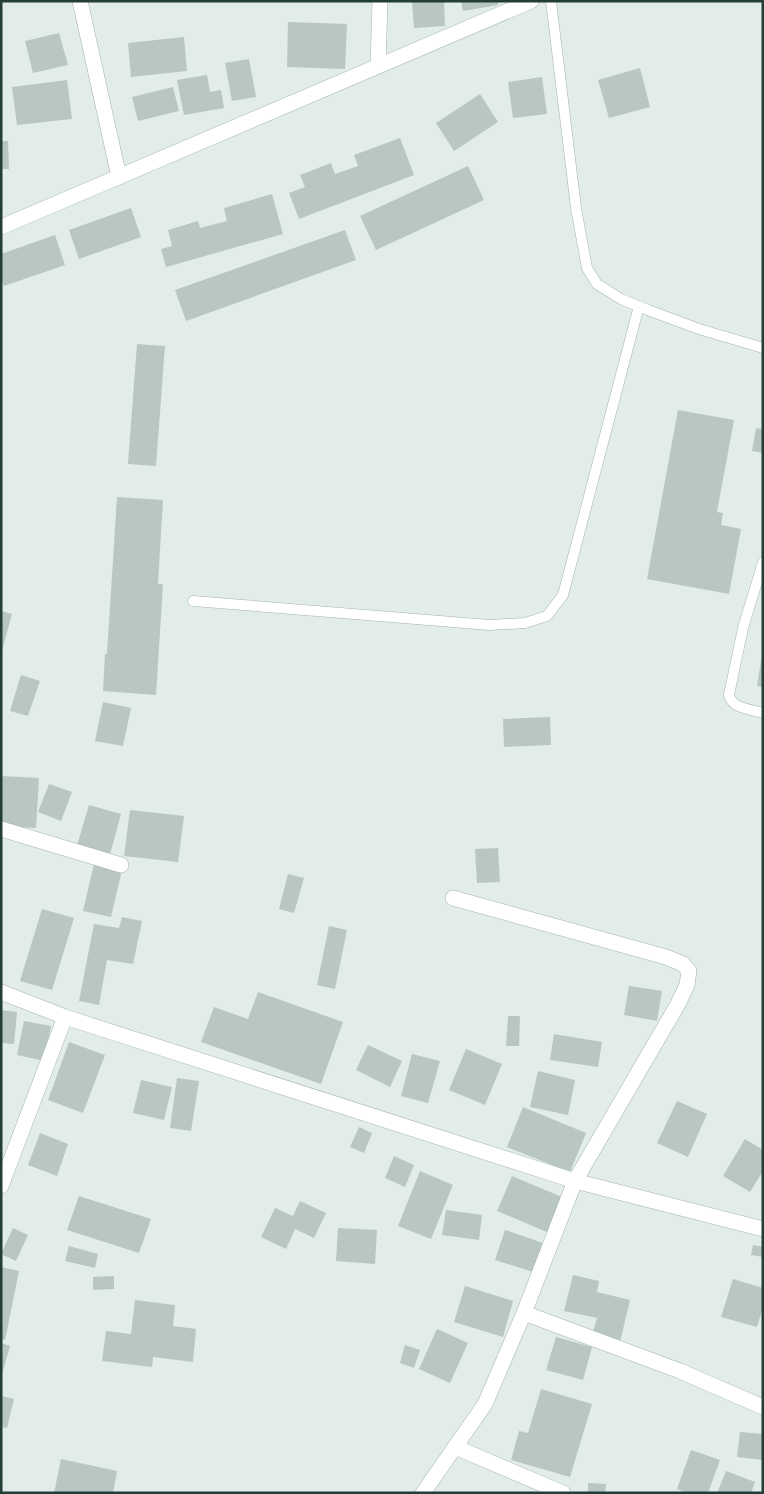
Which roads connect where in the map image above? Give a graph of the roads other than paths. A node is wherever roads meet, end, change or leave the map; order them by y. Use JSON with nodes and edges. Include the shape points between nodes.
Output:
{"nodes":[{"id":1,"x":80,"y":1,"type":"edge"},
{"id":2,"x":380,"y":1,"type":"edge"},
{"id":3,"x":531,"y":1,"type":"edge"},
{"id":4,"x":551,"y":1,"type":"edge"},
{"id":5,"x":378,"y":66,"type":"junction"},
{"id":6,"x":119,"y":177,"type":"junction"},
{"id":7,"x":1,"y":227,"type":"edge"},
{"id":8,"x":639,"y":306,"type":"junction"},
{"id":9,"x":763,"y":348,"type":"edge"},
{"id":10,"x":763,"y":562,"type":"edge"},
{"id":11,"x":193,"y":601,"type":"dead end"},
{"id":12,"x":763,"y":713,"type":"edge"},
{"id":13,"x":1,"y":829,"type":"edge"},
{"id":14,"x":121,"y":865,"type":"dead end"},
{"id":15,"x":453,"y":898,"type":"dead end"},
{"id":16,"x":1,"y":992,"type":"edge"},
{"id":17,"x":65,"y":1017,"type":"junction"},
{"id":18,"x":575,"y":1181,"type":"junction"},
{"id":19,"x":1,"y":1186,"type":"edge"},
{"id":20,"x":763,"y":1229,"type":"edge"},
{"id":21,"x":524,"y":1313,"type":"junction"},
{"id":22,"x":763,"y":1407,"type":"edge"},
{"id":23,"x":455,"y":1446,"type":"junction"},
{"id":24,"x":423,"y":1493,"type":"edge"},
{"id":25,"x":563,"y":1493,"type":"edge"}],
"edges":[{"from":1,"to":6,"type":"street"},
{"from":2,"to":5,"type":"street"},
{"from":3,"to":5,"type":"street"},
{"from":4,"to":8,"type":"lane","via":[[576,208],[587,268],[597,284]]},
{"from":5,"to":6,"type":"street"},
{"from":6,"to":7,"type":"street"},
{"from":8,"to":9,"type":"lane","via":[[699,329]]},
{"from":8,"to":11,"type":"lane","via":[[562,595],[547,616],[525,623],[490,625]]},
{"from":10,"to":12,"type":"lane","via":[[743,628],[729,695],[735,705]]},
{"from":13,"to":14,"type":"street"},
{"from":15,"to":18,"type":"street","via":[[666,957],[683,964],[688,971],[687,985],[678,1004]]},
{"from":16,"to":17,"type":"street"},
{"from":17,"to":18,"type":"street"},
{"from":17,"to":19,"type":"street"},
{"from":18,"to":20,"type":"street"},
{"from":18,"to":21,"type":"street"},
{"from":21,"to":22,"type":"street","via":[[680,1371]]},
{"from":21,"to":23,"type":"street","via":[[485,1404]]},
{"from":23,"to":24,"type":"street"},
{"from":23,"to":25,"type":"street"}]}
